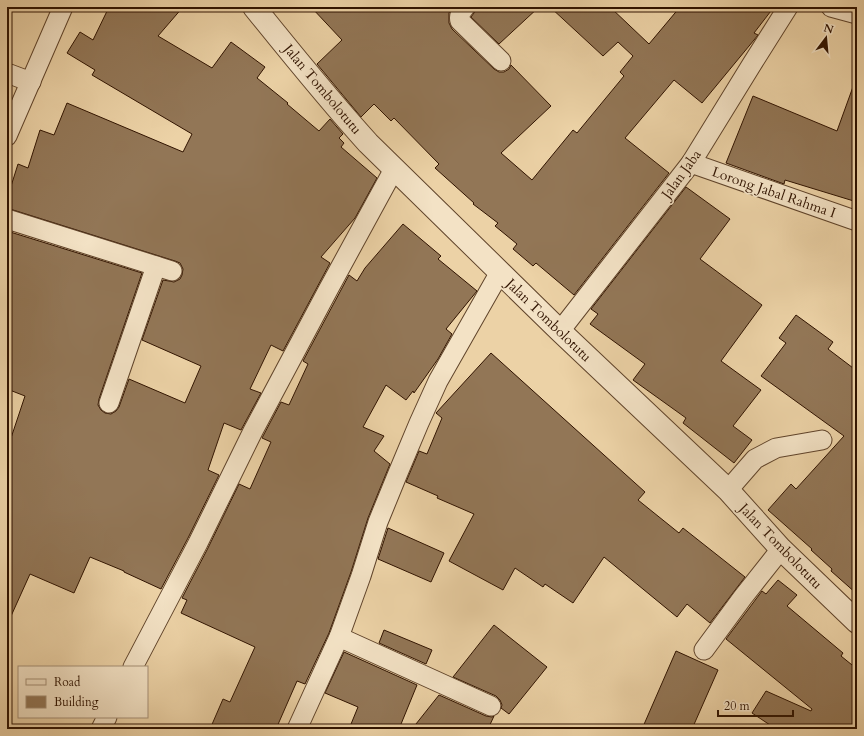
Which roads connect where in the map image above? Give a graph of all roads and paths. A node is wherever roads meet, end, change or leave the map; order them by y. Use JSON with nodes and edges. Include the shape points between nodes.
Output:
{"nodes":[{"id":1,"x":63,"y":7,"type":"edge"},
{"id":2,"x":254,"y":7,"type":"edge"},
{"id":3,"x":465,"y":7,"type":"edge"},
{"id":4,"x":788,"y":7,"type":"edge"},
{"id":5,"x":830,"y":7,"type":"edge"},
{"id":6,"x":857,"y":14,"type":"edge"},
{"id":7,"x":501,"y":61,"type":"dead end"},
{"id":8,"x":7,"y":73,"type":"edge"},
{"id":9,"x":31,"y":82,"type":"junction"},
{"id":10,"x":7,"y":136,"type":"edge"},
{"id":11,"x":690,"y":163,"type":"junction"},
{"id":12,"x":394,"y":169,"type":"junction"},
{"id":13,"x":7,"y":219,"type":"edge"},
{"id":14,"x":857,"y":221,"type":"edge"},
{"id":15,"x":500,"y":272,"type":"junction"},
{"id":16,"x":560,"y":331,"type":"junction"},
{"id":17,"x":109,"y":403,"type":"dead end"},
{"id":18,"x":822,"y":440,"type":"dead end"},
{"id":19,"x":728,"y":490,"type":"junction"},
{"id":20,"x":781,"y":549,"type":"junction"},
{"id":21,"x":857,"y":622,"type":"edge"},
{"id":22,"x":339,"y":637,"type":"junction"},
{"id":23,"x":704,"y":650,"type":"dead end"},
{"id":24,"x":134,"y":666,"type":"edge"},
{"id":25,"x":491,"y":706,"type":"dead end"},
{"id":26,"x":106,"y":718,"type":"edge"},
{"id":27,"x":101,"y":729,"type":"edge"},
{"id":28,"x":297,"y":729,"type":"edge"}],
"edges":[{"from":1,"to":9,"type":"street"},
{"from":2,"to":12,"type":"street","name":"Jalan Tombolotutu","via":[[340,112]]},
{"from":3,"to":7,"type":"street","via":[[460,14],[460,21]]},
{"from":4,"to":11,"type":"street","name":"Jalan Jaba"},
{"from":5,"to":6,"type":"street"},
{"from":8,"to":9,"type":"street"},
{"from":9,"to":10,"type":"street"},
{"from":11,"to":14,"type":"street","name":"Lorong Jabal Rahma I"},
{"from":11,"to":16,"type":"street","name":"Jalan Jaba"},
{"from":12,"to":15,"type":"street","name":"Jalan Tombolotutu"},
{"from":12,"to":24,"type":"street","via":[[264,410]]},
{"from":13,"to":17,"type":"street","via":[[164,268]]},
{"from":15,"to":16,"type":"street","name":"Jalan Tombolotutu"},
{"from":15,"to":22,"type":"street","via":[[438,381],[419,423],[378,522]]},
{"from":16,"to":19,"type":"street","name":"Jalan Tombolotutu"},
{"from":18,"to":19,"type":"street","via":[[776,448],[755,459]]},
{"from":19,"to":20,"type":"street","name":"Jalan Tombolotutu"},
{"from":20,"to":21,"type":"street","name":"Jalan Tombolotutu"},
{"from":20,"to":23,"type":"street"},
{"from":22,"to":25,"type":"street"},
{"from":22,"to":28,"type":"street"},
{"from":26,"to":27,"type":"street"}]}
